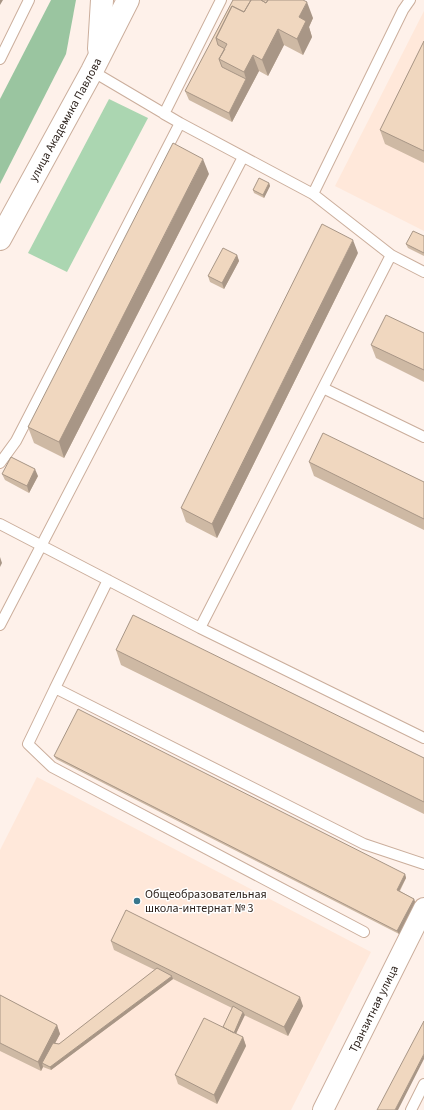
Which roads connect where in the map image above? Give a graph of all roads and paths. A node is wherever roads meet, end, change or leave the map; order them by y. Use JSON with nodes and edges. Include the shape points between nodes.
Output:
{"nodes":[{"id":1,"x":29,"y":0,"type":"edge"},
{"id":2,"x":102,"y":0,"type":"edge"},
{"id":3,"x":128,"y":0,"type":"edge"},
{"id":4,"x":221,"y":0,"type":"edge"},
{"id":5,"x":410,"y":0,"type":"edge"},
{"id":6,"x":0,"y":59,"type":"edge"},
{"id":7,"x":95,"y":65,"type":"junction"},
{"id":8,"x":164,"y":114,"type":"junction"},
{"id":9,"x":180,"y":123,"type":"junction"},
{"id":10,"x":243,"y":158,"type":"junction"},
{"id":11,"x":313,"y":194,"type":"junction"},
{"id":12,"x":0,"y":238,"type":"edge"},
{"id":13,"x":391,"y":255,"type":"junction"},
{"id":14,"x":424,"y":272,"type":"edge"},
{"id":15,"x":323,"y":388,"type":"junction"},
{"id":16,"x":424,"y":437,"type":"edge"},
{"id":17,"x":0,"y":464,"type":"edge"},
{"id":18,"x":0,"y":524,"type":"edge"},
{"id":19,"x":42,"y":546,"type":"junction"},
{"id":20,"x":108,"y":580,"type":"junction"},
{"id":21,"x":0,"y":625,"type":"edge"},
{"id":22,"x":200,"y":628,"type":"junction"},
{"id":23,"x":54,"y":688,"type":"junction"},
{"id":24,"x":424,"y":738,"type":"edge"},
{"id":25,"x":424,"y":864,"type":"edge"},
{"id":26,"x":424,"y":908,"type":"edge"},
{"id":27,"x":364,"y":932,"type":"dead end"},
{"id":28,"x":424,"y":1084,"type":"edge"},
{"id":29,"x":323,"y":1110,"type":"edge"},
{"id":30,"x":411,"y":1110,"type":"edge"}],
"edges":[{"from":1,"to":6,"type":"lane"},
{"from":2,"to":7,"type":"main road"},
{"from":3,"to":7,"type":"main road","name":"улица Академика Павлова"},
{"from":4,"to":8,"type":"lane"},
{"from":5,"to":11,"type":"lane"},
{"from":7,"to":8,"type":"lane"},
{"from":7,"to":12,"type":"main road","name":"улица Академика Павлова"},
{"from":8,"to":9,"type":"lane"},
{"from":9,"to":10,"type":"lane"},
{"from":9,"to":17,"type":"lane","via":[[16,441]]},
{"from":10,"to":11,"type":"lane"},
{"from":10,"to":19,"type":"lane"},
{"from":11,"to":13,"type":"lane"},
{"from":13,"to":14,"type":"lane"},
{"from":13,"to":15,"type":"lane"},
{"from":15,"to":16,"type":"lane"},
{"from":15,"to":22,"type":"lane"},
{"from":18,"to":19,"type":"lane"},
{"from":19,"to":20,"type":"lane"},
{"from":19,"to":21,"type":"lane"},
{"from":20,"to":22,"type":"lane"},
{"from":20,"to":23,"type":"lane"},
{"from":22,"to":24,"type":"lane"},
{"from":23,"to":25,"type":"lane","via":[[364,844]]},
{"from":23,"to":27,"type":"lane","via":[[28,744],[52,766]]},
{"from":26,"to":29,"type":"street","name":"Транзитная улица"},
{"from":28,"to":30,"type":"lane"}]}
